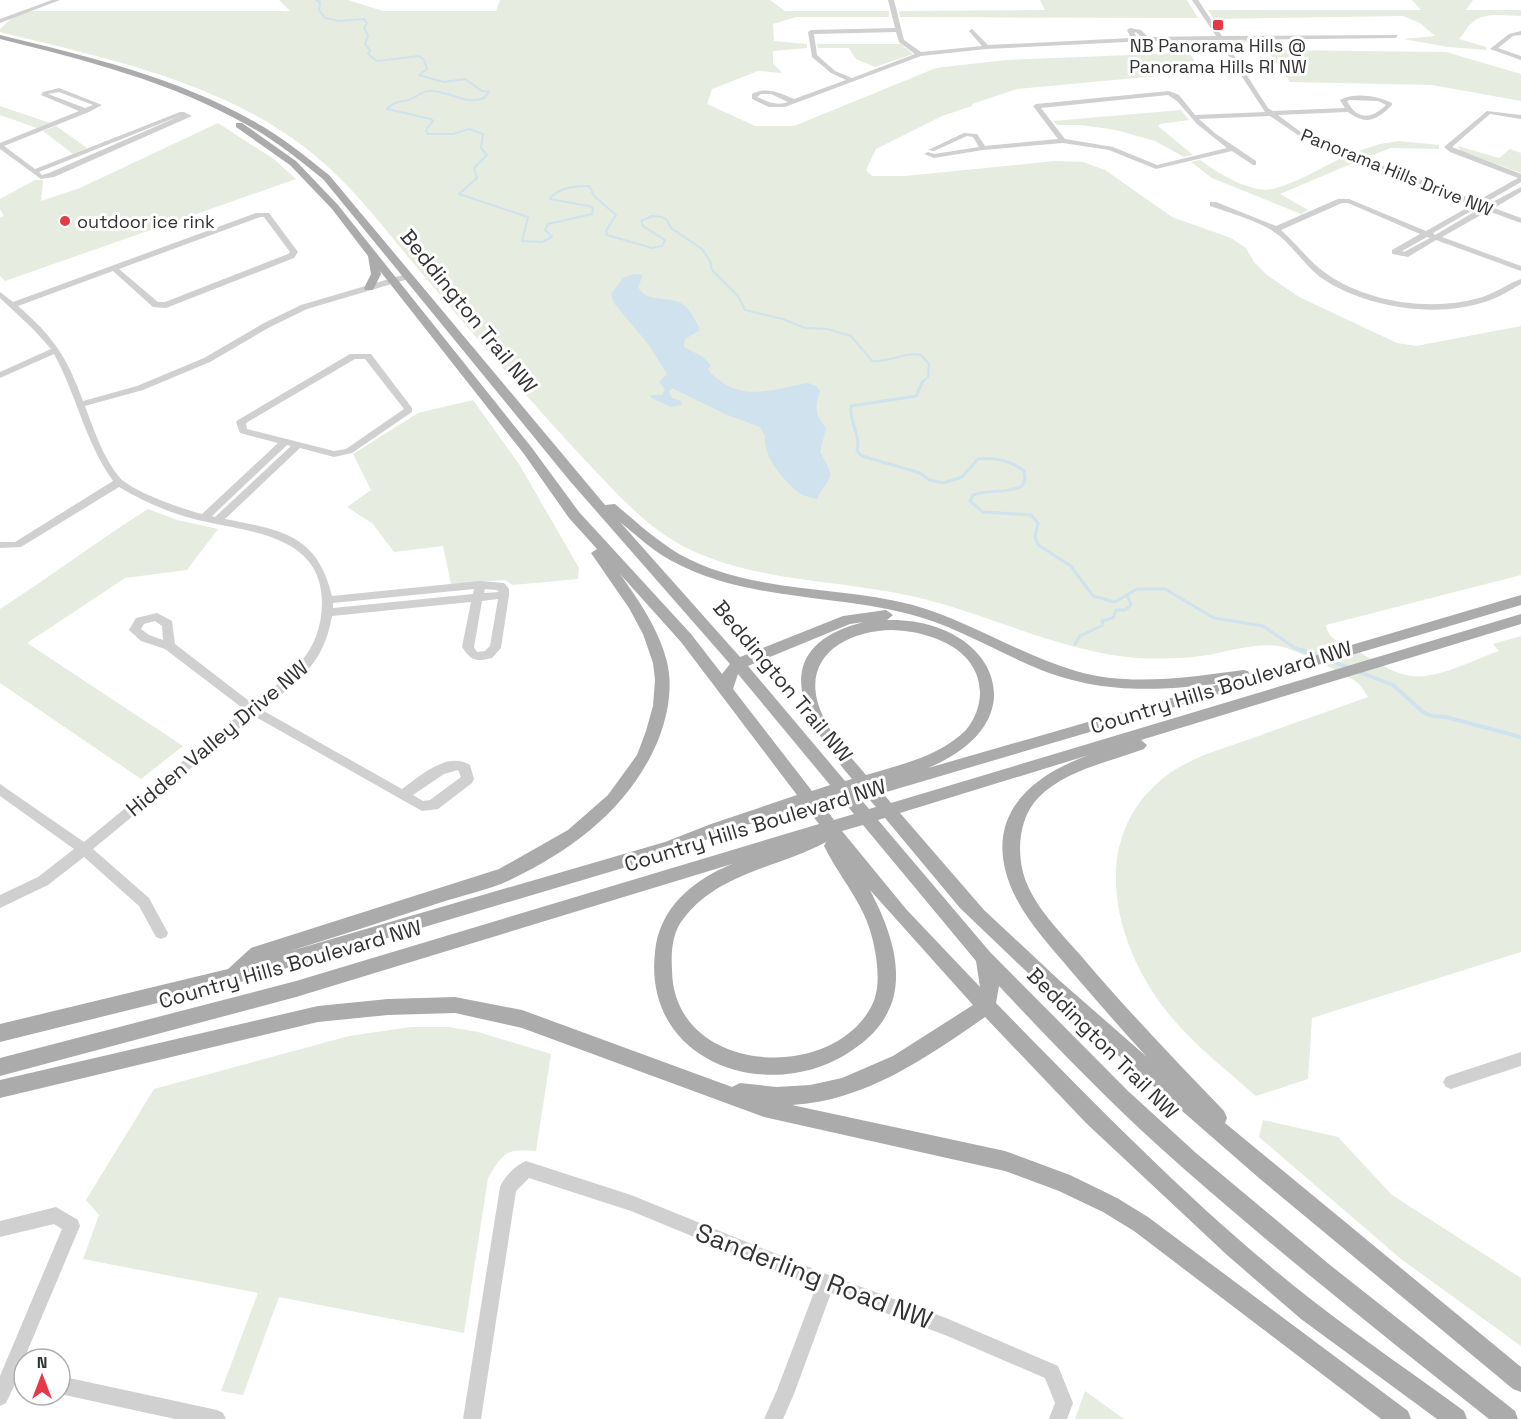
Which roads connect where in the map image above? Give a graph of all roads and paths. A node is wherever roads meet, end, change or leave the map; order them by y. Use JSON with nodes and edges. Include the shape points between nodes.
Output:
{"nodes":[{"id":1,"x":45,"y":0,"type":"edge"},
{"id":2,"x":55,"y":0,"type":"edge"},
{"id":3,"x":891,"y":0,"type":"edge"},
{"id":4,"x":1195,"y":0,"type":"edge"},
{"id":5,"x":0,"y":16,"type":"edge"},
{"id":6,"x":0,"y":21,"type":"edge"},
{"id":7,"x":898,"y":30,"type":"junction"},
{"id":8,"x":972,"y":31,"type":"dead end"},
{"id":9,"x":1521,"y":33,"type":"edge"},
{"id":10,"x":1298,"y":36,"type":"junction"},
{"id":11,"x":1308,"y":36,"type":"junction"},
{"id":12,"x":1386,"y":36,"type":"dead end"},
{"id":13,"x":0,"y":38,"type":"edge"},
{"id":14,"x":1219,"y":38,"type":"junction"},
{"id":15,"x":1135,"y":39,"type":"junction"},
{"id":16,"x":1146,"y":39,"type":"junction"},
{"id":17,"x":986,"y":46,"type":"junction"},
{"id":18,"x":920,"y":54,"type":"junction"},
{"id":19,"x":1521,"y":58,"type":"edge"},
{"id":20,"x":850,"y":78,"type":"junction"},
{"id":21,"x":792,"y":101,"type":"junction"},
{"id":22,"x":1347,"y":107,"type":"junction"},
{"id":23,"x":87,"y":111,"type":"junction"},
{"id":24,"x":1268,"y":112,"type":"junction"},
{"id":25,"x":1191,"y":115,"type":"junction"},
{"id":26,"x":1521,"y":117,"type":"edge"},
{"id":27,"x":1063,"y":141,"type":"junction"},
{"id":28,"x":0,"y":145,"type":"edge"},
{"id":29,"x":984,"y":148,"type":"junction"},
{"id":30,"x":1233,"y":149,"type":"junction"},
{"id":31,"x":1253,"y":164,"type":"dead end"},
{"id":32,"x":34,"y":172,"type":"junction"},
{"id":33,"x":1521,"y":178,"type":"edge"},
{"id":34,"x":1521,"y":189,"type":"edge"},
{"id":35,"x":1213,"y":204,"type":"dead end"},
{"id":36,"x":1474,"y":204,"type":"junction"},
{"id":37,"x":1484,"y":209,"type":"junction"},
{"id":38,"x":1521,"y":221,"type":"edge"},
{"id":39,"x":1276,"y":229,"type":"junction"},
{"id":40,"x":1424,"y":233,"type":"junction"},
{"id":41,"x":1436,"y":238,"type":"junction"},
{"id":42,"x":370,"y":252,"type":"junction"},
{"id":43,"x":114,"y":268,"type":"junction"},
{"id":44,"x":1521,"y":269,"type":"edge"},
{"id":45,"x":409,"y":276,"type":"junction"},
{"id":46,"x":394,"y":280,"type":"junction"},
{"id":47,"x":1521,"y":281,"type":"edge"},
{"id":48,"x":369,"y":288,"type":"junction"},
{"id":49,"x":0,"y":294,"type":"edge"},
{"id":50,"x":12,"y":305,"type":"junction"},
{"id":51,"x":56,"y":350,"type":"junction"},
{"id":52,"x":0,"y":375,"type":"edge"},
{"id":53,"x":81,"y":404,"type":"junction"},
{"id":54,"x":284,"y":443,"type":"junction"},
{"id":55,"x":297,"y":446,"type":"junction"},
{"id":56,"x":119,"y":482,"type":"junction"},
{"id":57,"x":582,"y":485,"type":"junction"},
{"id":58,"x":574,"y":515,"type":"junction"},
{"id":59,"x":204,"y":518,"type":"junction"},
{"id":60,"x":218,"y":521,"type":"junction"},
{"id":61,"x":0,"y":544,"type":"edge"},
{"id":62,"x":480,"y":585,"type":"junction"},
{"id":63,"x":504,"y":595,"type":"junction"},
{"id":64,"x":478,"y":598,"type":"junction"},
{"id":65,"x":1521,"y":600,"type":"edge"},
{"id":66,"x":327,"y":606,"type":"junction"},
{"id":67,"x":937,"y":619,"type":"junction"},
{"id":68,"x":1521,"y":619,"type":"edge"},
{"id":69,"x":169,"y":646,"type":"dead end"},
{"id":70,"x":738,"y":664,"type":"junction"},
{"id":71,"x":1287,"y":670,"type":"junction"},
{"id":72,"x":726,"y":689,"type":"junction"},
{"id":73,"x":253,"y":710,"type":"junction"},
{"id":74,"x":1165,"y":728,"type":"junction"},
{"id":75,"x":0,"y":789,"type":"edge"},
{"id":76,"x":404,"y":795,"type":"junction"},
{"id":77,"x":845,"y":821,"type":"junction"},
{"id":78,"x":671,"y":846,"type":"junction"},
{"id":79,"x":84,"y":849,"type":"junction"},
{"id":80,"x":854,"y":867,"type":"junction"},
{"id":81,"x":0,"y":902,"type":"edge"},
{"id":82,"x":161,"y":933,"type":"dead end"},
{"id":83,"x":984,"y":958,"type":"junction"},
{"id":84,"x":230,"y":977,"type":"junction"},
{"id":85,"x":986,"y":1006,"type":"junction"},
{"id":86,"x":0,"y":1033,"type":"edge"},
{"id":87,"x":1521,"y":1059,"type":"edge"},
{"id":88,"x":0,"y":1067,"type":"edge"},
{"id":89,"x":1451,"y":1082,"type":"dead end"},
{"id":90,"x":693,"y":1083,"type":"junction"},
{"id":91,"x":0,"y":1089,"type":"edge"},
{"id":92,"x":1316,"y":1214,"type":"junction"},
{"id":93,"x":0,"y":1229,"type":"edge"},
{"id":94,"x":826,"y":1283,"type":"junction"},
{"id":95,"x":28,"y":1347,"type":"edge"},
{"id":96,"x":1521,"y":1381,"type":"edge"},
{"id":97,"x":12,"y":1382,"type":"edge"},
{"id":98,"x":72,"y":1388,"type":"edge"},
{"id":99,"x":0,"y":1397,"type":"edge"},
{"id":100,"x":217,"y":1419,"type":"edge"},
{"id":101,"x":472,"y":1419,"type":"edge"},
{"id":102,"x":773,"y":1419,"type":"edge"},
{"id":103,"x":1058,"y":1419,"type":"edge"},
{"id":104,"x":1400,"y":1419,"type":"edge"},
{"id":105,"x":1456,"y":1419,"type":"edge"},
{"id":106,"x":1507,"y":1419,"type":"edge"}],
"edges":[{"from":1,"to":5,"type":"street"},
{"from":2,"to":6,"type":"street"},
{"from":3,"to":7,"type":"street"},
{"from":4,"to":14,"type":"street","name":"Panorama Hills Drive NW"},
{"from":7,"to":18,"type":"street","via":[[901,41]]},
{"from":7,"to":20,"type":"street","via":[[811,32],[814,56],[833,72]]},
{"from":8,"to":17,"type":"street"},
{"from":9,"to":19,"type":"street","via":[[1511,35],[1493,49]]},
{"from":10,"to":11,"type":"street"},
{"from":10,"to":11,"type":"street","via":[[1296,29]]},
{"from":10,"to":14,"type":"street"},
{"from":11,"to":12,"type":"street"},
{"from":13,"to":42,"type":"main road","name":"Beddington Trail NW","via":[[147,83],[234,122],[307,176]]},
{"from":13,"to":45,"type":"main road","name":"Beddington Trail NW","via":[[159,80],[249,120],[291,147],[326,177]]},
{"from":14,"to":16,"type":"street"},
{"from":14,"to":24,"type":"street","name":"Panorama Hills Drive NW"},
{"from":15,"to":16,"type":"street"},
{"from":15,"to":16,"type":"street","via":[[1130,30],[1138,31]]},
{"from":15,"to":17,"type":"street"},
{"from":17,"to":18,"type":"street"},
{"from":18,"to":20,"type":"street"},
{"from":20,"to":21,"type":"street"},
{"from":21,"to":21,"type":"street","via":[[772,92],[754,95],[775,106]]},
{"from":22,"to":22,"type":"street","via":[[1342,100],[1349,98],[1379,99],[1390,104],[1370,118]]},
{"from":22,"to":24,"type":"street"},
{"from":23,"to":23,"type":"street","via":[[99,105],[59,90],[44,95]]},
{"from":23,"to":28,"type":"street"},
{"from":24,"to":25,"type":"street"},
{"from":24,"to":36,"type":"street","name":"Panorama Hills Drive NW","via":[[1300,134]]},
{"from":25,"to":27,"type":"street","via":[[1177,96],[1169,93],[1036,106]]},
{"from":25,"to":30,"type":"street"},
{"from":26,"to":33,"type":"street","via":[[1489,112],[1448,147]]},
{"from":27,"to":29,"type":"street"},
{"from":27,"to":30,"type":"street","via":[[1111,148],[1156,167]]},
{"from":28,"to":32,"type":"street"},
{"from":29,"to":29,"type":"street","via":[[975,135],[966,134],[927,154]]},
{"from":30,"to":31,"type":"street"},
{"from":32,"to":32,"type":"street","via":[[41,177],[51,175],[189,116],[174,114]]},
{"from":33,"to":36,"type":"street"},
{"from":34,"to":37,"type":"street"},
{"from":35,"to":39,"type":"street"},
{"from":36,"to":37,"type":"street","name":"Panorama Hills Drive NW"},
{"from":36,"to":40,"type":"street"},
{"from":37,"to":38,"type":"street","name":"Panorama Hills Drive NW"},
{"from":37,"to":41,"type":"street"},
{"from":39,"to":40,"type":"street","via":[[1349,201]]},
{"from":39,"to":47,"type":"street","via":[[1324,276],[1388,301],[1416,306],[1478,302]]},
{"from":40,"to":41,"type":"street"},
{"from":40,"to":41,"type":"street","via":[[1395,252],[1405,255]]},
{"from":41,"to":44,"type":"street"},
{"from":42,"to":46,"type":"main road","name":"Beddington Trail NW"},
{"from":42,"to":48,"type":"main road","via":[[376,272]]},
{"from":43,"to":43,"type":"street","via":[[260,215],[266,215],[294,252],[166,305],[156,305]]},
{"from":43,"to":50,"type":"street"},
{"from":45,"to":46,"type":"street"},
{"from":45,"to":57,"type":"main road","name":"Beddington Trail NW"},
{"from":46,"to":48,"type":"street"},
{"from":46,"to":58,"type":"main road","name":"Beddington Trail NW"},
{"from":48,"to":53,"type":"street","via":[[286,315],[207,360],[140,388]]},
{"from":49,"to":50,"type":"street","name":"Hidden Valley Drive NW"},
{"from":50,"to":51,"type":"street","name":"Hidden Valley Drive NW"},
{"from":51,"to":52,"type":"street"},
{"from":51,"to":53,"type":"street","name":"Hidden Valley Drive NW"},
{"from":53,"to":56,"type":"street","name":"Hidden Valley Drive NW","via":[[100,455]]},
{"from":54,"to":55,"type":"street"},
{"from":54,"to":55,"type":"street","via":[[243,431],[241,422],[353,356],[368,356],[409,410],[349,451],[334,454]]},
{"from":54,"to":59,"type":"street"},
{"from":55,"to":60,"type":"street"},
{"from":56,"to":59,"type":"street","name":"Hidden Valley Drive NW","via":[[159,504]]},
{"from":56,"to":61,"type":"street","via":[[17,545]]},
{"from":57,"to":67,"type":"main road","via":[[675,556],[716,574],[787,591],[904,608]]},
{"from":57,"to":70,"type":"main road","name":"Beddington Trail NW"},
{"from":58,"to":72,"type":"main road","name":"Beddington Trail NW","via":[[686,638]]},
{"from":58,"to":84,"type":"main road","via":[[643,622],[659,662],[659,715],[636,771],[607,808],[581,831],[542,856],[504,875],[257,954]]},
{"from":59,"to":60,"type":"street","name":"Hidden Valley Drive NW"},
{"from":60,"to":66,"type":"street","name":"Hidden Valley Drive NW","via":[[282,536],[310,553],[325,578]]},
{"from":62,"to":63,"type":"street","via":[[500,586]]},
{"from":62,"to":64,"type":"street"},
{"from":62,"to":66,"type":"street"},
{"from":63,"to":64,"type":"street"},
{"from":63,"to":64,"type":"street","via":[[495,648],[488,655],[474,656],[468,646]]},
{"from":64,"to":66,"type":"street"},
{"from":65,"to":71,"type":"main road","name":"Country Hills Boulevard NW"},
{"from":66,"to":73,"type":"street","name":"Hidden Valley Drive NW","via":[[315,655]]},
{"from":67,"to":70,"type":"main road","via":[[887,615],[848,619]]},
{"from":67,"to":71,"type":"main road","via":[[1043,665],[1118,685],[1154,686]]},
{"from":68,"to":74,"type":"main road","name":"Country Hills Boulevard NW"},
{"from":69,"to":73,"type":"street"},
{"from":70,"to":72,"type":"main road","via":[[729,674]]},
{"from":70,"to":83,"type":"main road","name":"Beddington Trail NW"},
{"from":71,"to":78,"type":"main road","name":"Country Hills Boulevard NW"},
{"from":72,"to":80,"type":"main road","name":"Beddington Trail NW","via":[[802,790],[808,813]]},
{"from":73,"to":76,"type":"street"},
{"from":73,"to":79,"type":"street","name":"Hidden Valley Drive NW"},
{"from":74,"to":77,"type":"main road","name":"Country Hills Boulevard NW"},
{"from":74,"to":92,"type":"main road","via":[[1152,740],[1058,774],[1032,794],[1015,819],[1011,847],[1018,882],[1038,918],[1117,1012],[1218,1119]]},
{"from":75,"to":79,"type":"street"},
{"from":76,"to":76,"type":"street","via":[[422,806],[433,805],[468,779],[468,772],[458,765],[442,768]]},
{"from":77,"to":80,"type":"main road","via":[[813,842],[714,880],[675,915],[662,959],[663,984],[678,1022],[694,1041],[738,1064],[765,1068],[828,1056],[865,1029],[885,994],[883,944]]},
{"from":77,"to":88,"type":"main road","name":"Country Hills Boulevard NW","via":[[296,989]]},
{"from":78,"to":84,"type":"main road","name":"Country Hills Boulevard NW"},
{"from":78,"to":92,"type":"main road","via":[[721,825],[926,762],[963,742],[987,710],[986,682],[980,666],[966,650],[944,635],[916,626],[885,624],[841,635],[817,656],[808,679],[813,713],[840,751],[919,848],[976,912],[1074,1006]]},
{"from":79,"to":81,"type":"street","name":"Hidden Valley Drive NW","via":[[43,881]]},
{"from":79,"to":82,"type":"street","via":[[144,902]]},
{"from":80,"to":85,"type":"main road"},
{"from":83,"to":85,"type":"main road","via":[[990,983]]},
{"from":83,"to":106,"type":"main road","name":"Beddington Trail NW","via":[[1121,1098],[1189,1160],[1322,1273]]},
{"from":84,"to":86,"type":"main road","name":"Country Hills Boulevard NW"},
{"from":85,"to":90,"type":"main road","via":[[909,1058],[863,1082],[803,1095],[766,1097]]},
{"from":85,"to":105,"type":"main road","via":[[1093,1116],[1234,1248],[1309,1311]]},
{"from":87,"to":89,"type":"street"},
{"from":90,"to":91,"type":"main road","via":[[522,1019],[455,1005],[318,1014]]},
{"from":90,"to":104,"type":"main road","via":[[764,1108],[1005,1161],[1110,1204]]},
{"from":92,"to":96,"type":"main road"},
{"from":93,"to":95,"type":"street","via":[[56,1215],[72,1226]]},
{"from":94,"to":101,"type":"street","name":"Sanderling Road NW","via":[[630,1203],[526,1169],[508,1186]]},
{"from":94,"to":102,"type":"street"},
{"from":94,"to":103,"type":"street","name":"Sanderling Road NW","via":[[946,1327],[1052,1372],[1064,1403]]},
{"from":97,"to":99,"type":"street"},
{"from":98,"to":100,"type":"street"}]}
